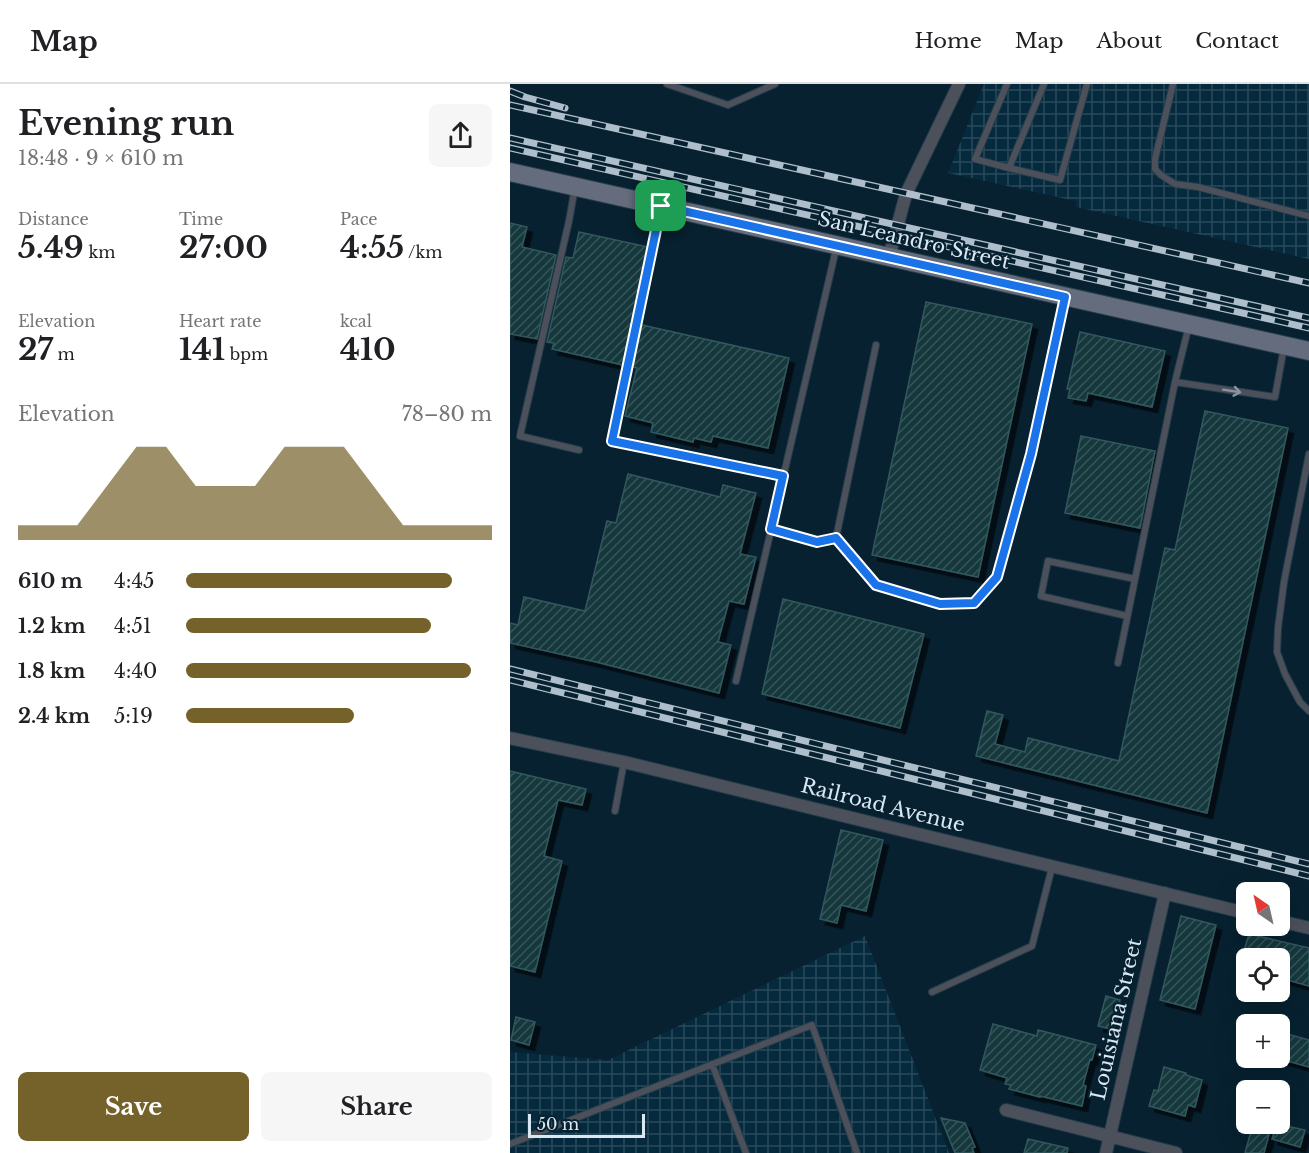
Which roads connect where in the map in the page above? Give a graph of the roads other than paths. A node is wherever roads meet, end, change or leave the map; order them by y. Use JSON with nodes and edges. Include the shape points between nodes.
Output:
{"nodes":[{"id":1,"x":668,"y":84,"type":"edge"},
{"id":2,"x":775,"y":84,"type":"edge"},
{"id":3,"x":959,"y":84,"type":"edge"},
{"id":4,"x":1007,"y":84,"type":"edge"},
{"id":5,"x":1044,"y":84,"type":"edge"},
{"id":6,"x":1087,"y":84,"type":"edge"},
{"id":7,"x":1173,"y":84,"type":"edge"},
{"id":8,"x":1010,"y":168,"type":"junction"},
{"id":9,"x":510,"y":172,"type":"edge"},
{"id":10,"x":575,"y":187,"type":"junction"},
{"id":11,"x":661,"y":206,"type":"junction"},
{"id":12,"x":1309,"y":216,"type":"edge"},
{"id":13,"x":837,"y":245,"type":"junction"},
{"id":14,"x":889,"y":257,"type":"junction"},
{"id":15,"x":1065,"y":297,"type":"junction"},
{"id":16,"x":1189,"y":325,"type":"junction"},
{"id":17,"x":876,"y":345,"type":"dead end"},
{"id":18,"x":1284,"y":346,"type":"junction"},
{"id":19,"x":1309,"y":351,"type":"edge"},
{"id":20,"x":1175,"y":382,"type":"junction"},
{"id":21,"x":579,"y":450,"type":"dead end"},
{"id":22,"x":1309,"y":454,"type":"edge"},
{"id":23,"x":783,"y":476,"type":"junction"},
{"id":24,"x":771,"y":529,"type":"junction"},
{"id":25,"x":836,"y":538,"type":"junction"},
{"id":26,"x":1135,"y":579,"type":"junction"},
{"id":27,"x":1127,"y":616,"type":"junction"},
{"id":28,"x":1118,"y":663,"type":"dead end"},
{"id":29,"x":736,"y":681,"type":"dead end"},
{"id":30,"x":1309,"y":711,"type":"edge"},
{"id":31,"x":510,"y":738,"type":"edge"},
{"id":32,"x":624,"y":762,"type":"junction"},
{"id":33,"x":615,"y":811,"type":"dead end"},
{"id":34,"x":1052,"y":866,"type":"junction"},
{"id":35,"x":1165,"y":893,"type":"junction"},
{"id":36,"x":1236,"y":911,"type":"edge"},
{"id":37,"x":1290,"y":923,"type":"edge"},
{"id":38,"x":1309,"y":928,"type":"edge"},
{"id":39,"x":932,"y":992,"type":"dead end"},
{"id":40,"x":712,"y":1064,"type":"junction"},
{"id":41,"x":1006,"y":1110,"type":"dead end"},
{"id":42,"x":1110,"y":1137,"type":"junction"},
{"id":43,"x":510,"y":1144,"type":"edge"},
{"id":44,"x":746,"y":1153,"type":"edge"},
{"id":45,"x":857,"y":1153,"type":"edge"},
{"id":46,"x":1106,"y":1153,"type":"edge"},
{"id":47,"x":1176,"y":1153,"type":"edge"}],
"edges":[{"from":1,"to":2,"type":"lane","via":[[728,105]]},
{"from":3,"to":14,"type":"street","via":[[906,194]]},
{"from":4,"to":8,"type":"lane","via":[[975,159]]},
{"from":5,"to":8,"type":"lane"},
{"from":6,"to":8,"type":"lane","via":[[1060,180]]},
{"from":7,"to":12,"type":"lane","via":[[1155,170],[1175,184]]},
{"from":9,"to":10,"type":"main road","name":"San Leandro Street"},
{"from":10,"to":11,"type":"main road","name":"San Leandro Street"},
{"from":10,"to":21,"type":"lane","via":[[520,436]]},
{"from":11,"to":13,"type":"main road","name":"San Leandro Street"},
{"from":11,"to":23,"type":"lane","via":[[612,441]]},
{"from":13,"to":14,"type":"main road","name":"San Leandro Street"},
{"from":13,"to":23,"type":"lane"},
{"from":14,"to":15,"type":"main road","name":"San Leandro Street"},
{"from":15,"to":16,"type":"main road","name":"San Leandro Street"},
{"from":15,"to":25,"type":"lane","via":[[1031,454],[997,577],[974,603],[940,604],[876,585]]},
{"from":16,"to":18,"type":"main road","name":"San Leandro Street"},
{"from":16,"to":20,"type":"lane"},
{"from":17,"to":25,"type":"lane"},
{"from":18,"to":19,"type":"main road","name":"San Leandro Street"},
{"from":20,"to":18,"type":"lane","one_way":true,"via":[[1275,397]]},
{"from":20,"to":26,"type":"lane"},
{"from":22,"to":30,"type":"lane","via":[[1284,582],[1276,652],[1300,702]]},
{"from":23,"to":24,"type":"lane"},
{"from":24,"to":25,"type":"lane","via":[[817,542]]},
{"from":24,"to":29,"type":"lane"},
{"from":26,"to":27,"type":"lane"},
{"from":26,"to":27,"type":"lane","via":[[1048,561],[1041,596]]},
{"from":27,"to":28,"type":"lane"},
{"from":31,"to":32,"type":"street","name":"Railroad Avenue"},
{"from":32,"to":33,"type":"lane"},
{"from":32,"to":34,"type":"street","name":"Railroad Avenue"},
{"from":34,"to":35,"type":"street","name":"Railroad Avenue"},
{"from":34,"to":39,"type":"lane","via":[[1032,946]]},
{"from":35,"to":36,"type":"street","name":"Railroad Avenue"},
{"from":35,"to":42,"type":"street","name":"Louisiana Street"},
{"from":37,"to":38,"type":"street"},
{"from":40,"to":43,"type":"lane"},
{"from":40,"to":44,"type":"lane"},
{"from":40,"to":45,"type":"lane","via":[[812,1025]]},
{"from":41,"to":42,"type":"street"},
{"from":42,"to":46,"type":"street","name":"Louisiana Street"},
{"from":42,"to":47,"type":"street"}]}
